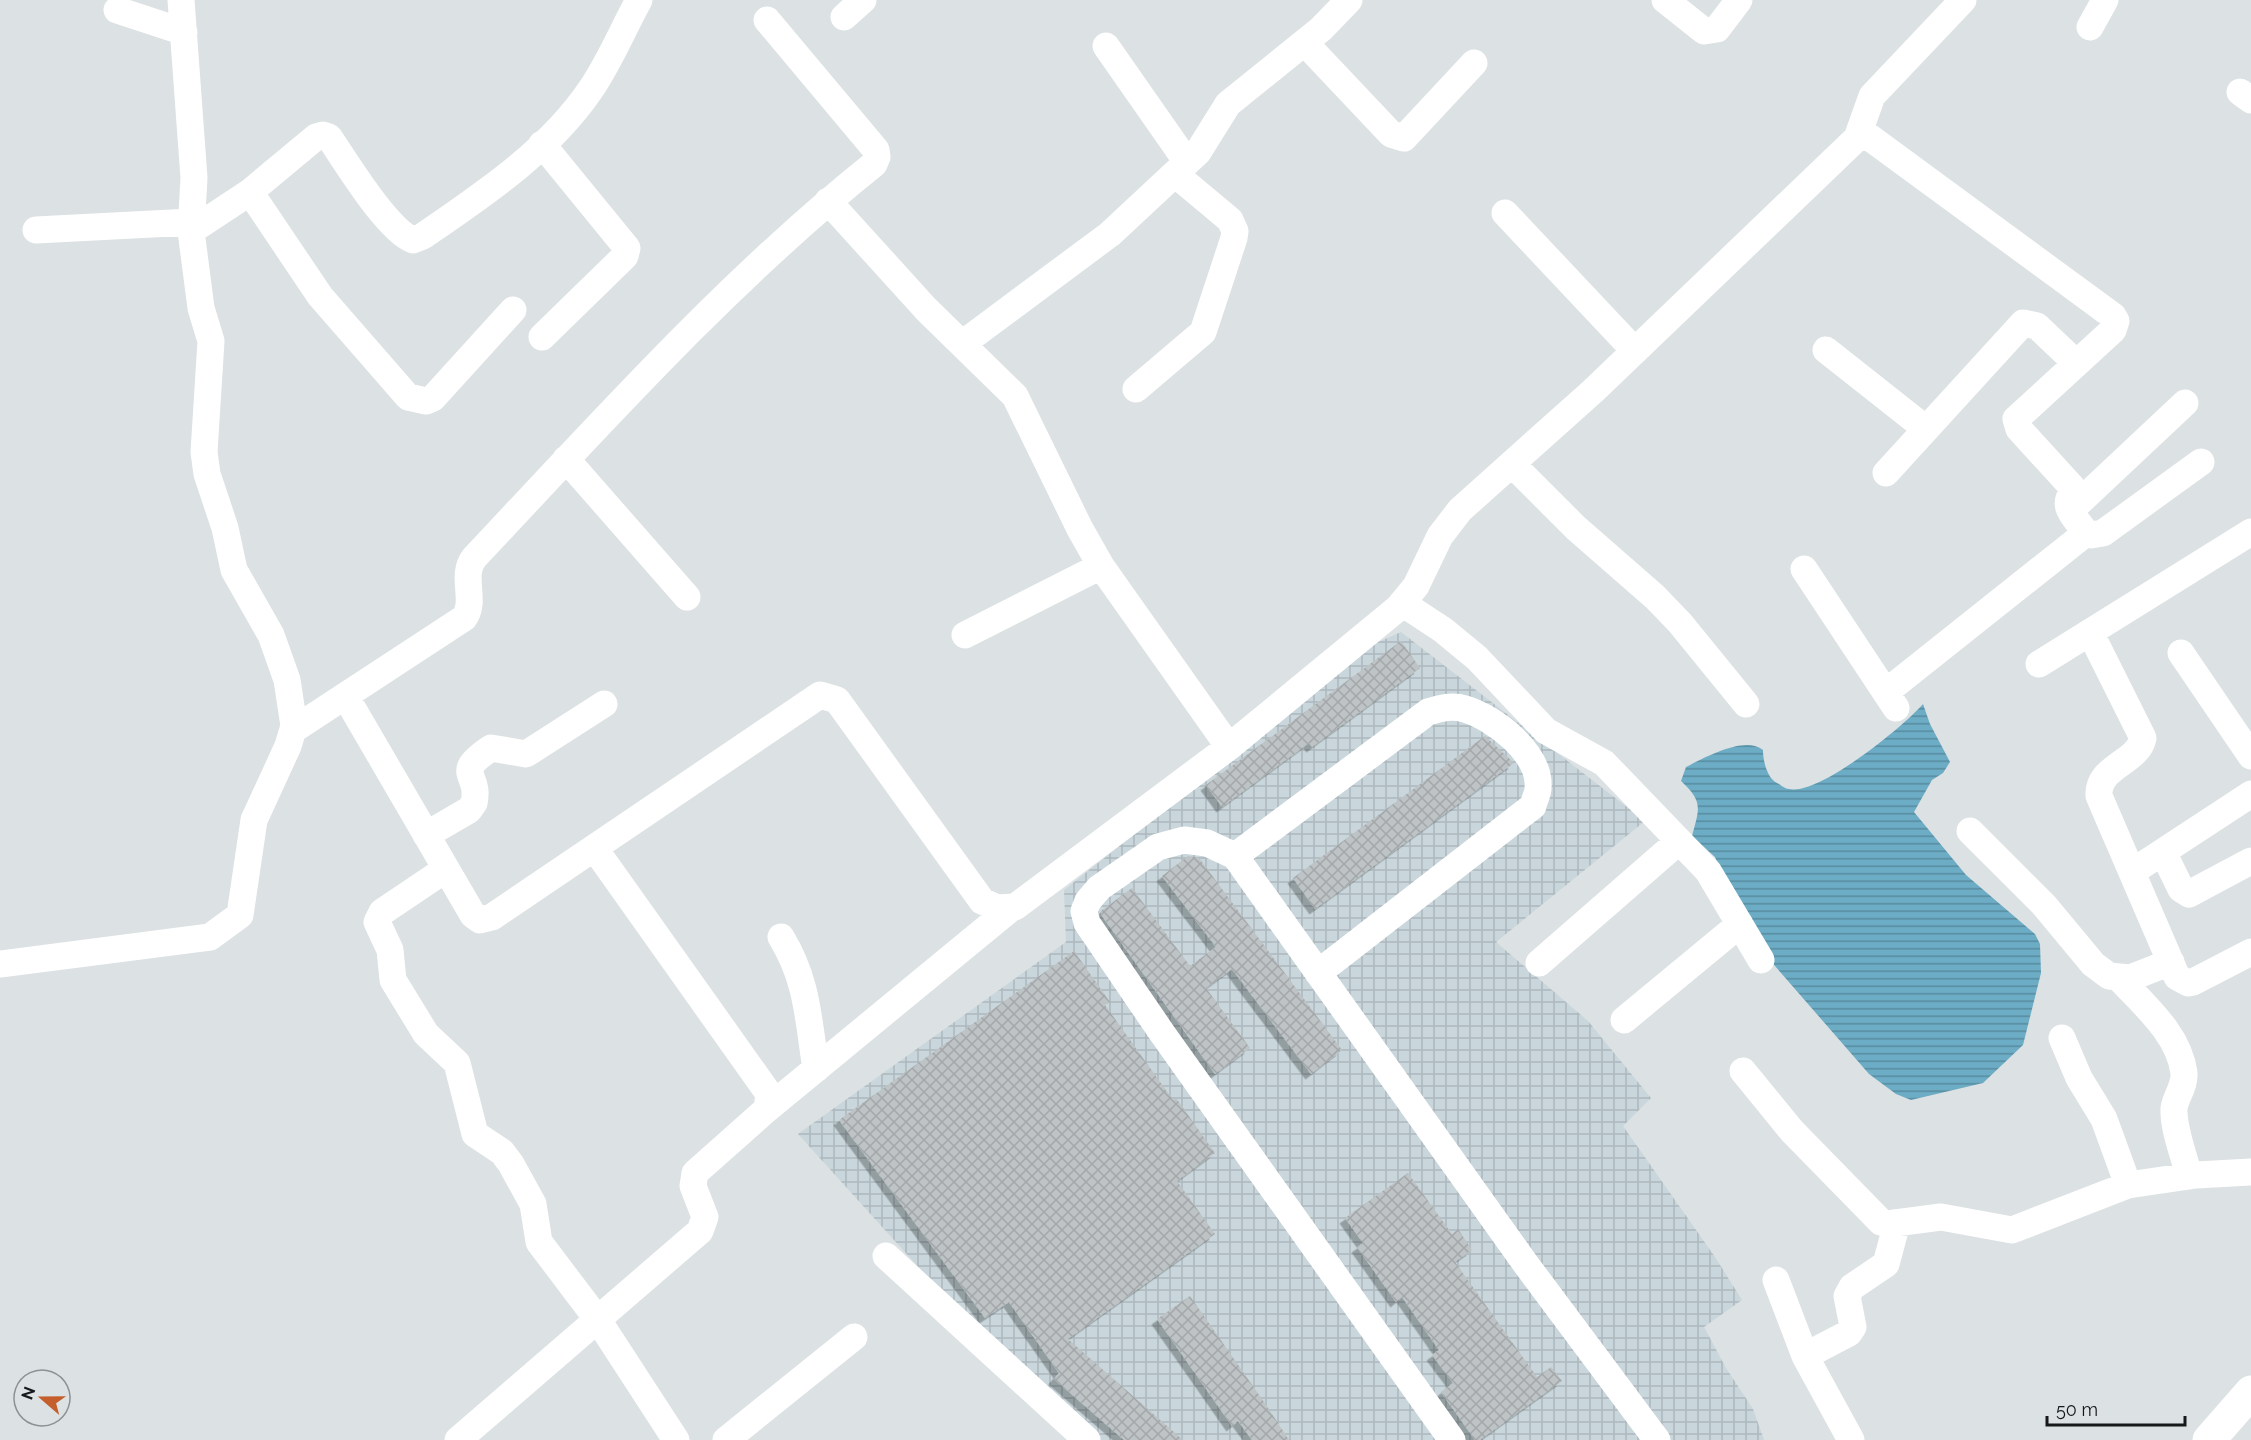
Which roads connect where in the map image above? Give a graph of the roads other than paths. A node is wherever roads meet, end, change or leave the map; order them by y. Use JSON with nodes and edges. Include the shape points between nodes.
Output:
{"nodes":[{"id":1,"x":181,"y":0,"type":"edge"},
{"id":2,"x":639,"y":0,"type":"edge"},
{"id":3,"x":1349,"y":0,"type":"edge"},
{"id":4,"x":1665,"y":0,"type":"edge"},
{"id":5,"x":1739,"y":0,"type":"edge"},
{"id":6,"x":1963,"y":0,"type":"edge"},
{"id":7,"x":2105,"y":0,"type":"edge"},
{"id":8,"x":117,"y":10,"type":"dead end"},
{"id":9,"x":767,"y":20,"type":"dead end"},
{"id":10,"x":2090,"y":27,"type":"dead end"},
{"id":11,"x":183,"y":32,"type":"junction"},
{"id":12,"x":1305,"y":43,"type":"junction"},
{"id":13,"x":1106,"y":46,"type":"dead end"},
{"id":14,"x":1474,"y":63,"type":"dead end"},
{"id":15,"x":1861,"y":131,"type":"junction"},
{"id":16,"x":542,"y":144,"type":"junction"},
{"id":17,"x":1181,"y":168,"type":"junction"},
{"id":18,"x":250,"y":192,"type":"junction"},
{"id":19,"x":828,"y":201,"type":"junction"},
{"id":20,"x":1506,"y":213,"type":"dead end"},
{"id":21,"x":191,"y":227,"type":"junction"},
{"id":22,"x":36,"y":230,"type":"dead end"},
{"id":23,"x":513,"y":310,"type":"dead end"},
{"id":24,"x":542,"y":338,"type":"dead end"},
{"id":25,"x":962,"y":344,"type":"junction"},
{"id":26,"x":1826,"y":350,"type":"dead end"},
{"id":27,"x":1635,"y":351,"type":"junction"},
{"id":28,"x":2076,"y":363,"type":"junction"},
{"id":29,"x":1136,"y":389,"type":"dead end"},
{"id":30,"x":2185,"y":403,"type":"dead end"},
{"id":31,"x":1926,"y":429,"type":"junction"},
{"id":32,"x":566,"y":459,"type":"junction"},
{"id":33,"x":2201,"y":462,"type":"dead end"},
{"id":34,"x":1512,"y":464,"type":"junction"},
{"id":35,"x":1886,"y":473,"type":"dead end"},
{"id":36,"x":2077,"y":522,"type":"junction"},
{"id":37,"x":2251,"y":532,"type":"edge"},
{"id":38,"x":1101,"y":566,"type":"junction"},
{"id":39,"x":1804,"y":569,"type":"dead end"},
{"id":40,"x":687,"y":597,"type":"dead end"},
{"id":41,"x":1402,"y":603,"type":"junction"},
{"id":42,"x":2090,"y":632,"type":"junction"},
{"id":43,"x":964,"y":635,"type":"dead end"},
{"id":44,"x":2181,"y":653,"type":"dead end"},
{"id":45,"x":2040,"y":664,"type":"dead end"},
{"id":46,"x":346,"y":698,"type":"junction"},
{"id":47,"x":604,"y":704,"type":"dead end"},
{"id":48,"x":1746,"y":704,"type":"dead end"},
{"id":49,"x":293,"y":730,"type":"junction"},
{"id":50,"x":1229,"y":747,"type":"junction"},
{"id":51,"x":2251,"y":756,"type":"edge"},
{"id":52,"x":2251,"y":794,"type":"edge"},
{"id":53,"x":1970,"y":831,"type":"dead end"},
{"id":54,"x":426,"y":835,"type":"junction"},
{"id":55,"x":1679,"y":841,"type":"junction"},
{"id":56,"x":595,"y":849,"type":"junction"},
{"id":57,"x":2163,"y":852,"type":"junction"},
{"id":58,"x":1235,"y":855,"type":"junction"},
{"id":59,"x":2251,"y":861,"type":"edge"},
{"id":60,"x":446,"y":869,"type":"junction"},
{"id":61,"x":2132,"y":872,"type":"junction"},
{"id":62,"x":1010,"y":909,"type":"junction"},
{"id":63,"x":1740,"y":924,"type":"junction"},
{"id":64,"x":781,"y":937,"type":"dead end"},
{"id":65,"x":2251,"y":952,"type":"edge"},
{"id":66,"x":1761,"y":960,"type":"dead end"},
{"id":67,"x":2171,"y":962,"type":"junction"},
{"id":68,"x":1539,"y":963,"type":"dead end"},
{"id":69,"x":0,"y":964,"type":"edge"},
{"id":70,"x":1318,"y":973,"type":"junction"},
{"id":71,"x":2119,"y":978,"type":"junction"},
{"id":72,"x":1624,"y":1020,"type":"dead end"},
{"id":73,"x":2062,"y":1038,"type":"dead end"},
{"id":74,"x":816,"y":1069,"type":"junction"},
{"id":75,"x":1743,"y":1071,"type":"dead end"},
{"id":76,"x":767,"y":1109,"type":"junction"},
{"id":77,"x":2251,"y":1172,"type":"edge"},
{"id":78,"x":2189,"y":1176,"type":"junction"},
{"id":79,"x":2128,"y":1185,"type":"junction"},
{"id":80,"x":1897,"y":1223,"type":"junction"},
{"id":81,"x":885,"y":1256,"type":"dead end"},
{"id":82,"x":1776,"y":1280,"type":"dead end"},
{"id":83,"x":598,"y":1320,"type":"junction"},
{"id":84,"x":854,"y":1336,"type":"dead end"},
{"id":85,"x":1805,"y":1356,"type":"junction"},
{"id":86,"x":2250,"y":1397,"type":"edge"},
{"id":87,"x":458,"y":1440,"type":"edge"},
{"id":88,"x":676,"y":1440,"type":"edge"},
{"id":89,"x":726,"y":1440,"type":"edge"},
{"id":90,"x":1087,"y":1440,"type":"edge"},
{"id":91,"x":1452,"y":1440,"type":"edge"},
{"id":92,"x":1657,"y":1440,"type":"edge"},
{"id":93,"x":1851,"y":1440,"type":"edge"},
{"id":94,"x":2209,"y":1440,"type":"edge"}],
"edges":[{"from":1,"to":11,"type":"street"},
{"from":2,"to":16,"type":"street","via":[[592,88]]},
{"from":3,"to":12,"type":"street"},
{"from":4,"to":5,"type":"street","via":[[1704,31],[1717,29]]},
{"from":6,"to":15,"type":"street","via":[[1872,96]]},
{"from":7,"to":10,"type":"street"},
{"from":8,"to":11,"type":"street"},
{"from":9,"to":19,"type":"street","via":[[876,150],[874,164]]},
{"from":11,"to":21,"type":"street","via":[[194,178]]},
{"from":12,"to":14,"type":"street","via":[[1390,134],[1404,138]]},
{"from":12,"to":17,"type":"street","via":[[1228,104],[1198,152]]},
{"from":13,"to":17,"type":"street"},
{"from":15,"to":27,"type":"street"},
{"from":15,"to":28,"type":"street","via":[[2113,316],[2113,330]]},
{"from":16,"to":18,"type":"street","via":[[505,179],[413,240],[399,231],[363,188],[329,137],[323,135]]},
{"from":16,"to":24,"type":"street","via":[[627,248],[625,256]]},
{"from":17,"to":25,"type":"street","via":[[1110,234]]},
{"from":17,"to":29,"type":"street","via":[[1230,219],[1234,238],[1203,332]]},
{"from":18,"to":21,"type":"street"},
{"from":18,"to":23,"type":"street","via":[[320,296],[408,397],[426,401],[433,398]]},
{"from":19,"to":25,"type":"street"},
{"from":19,"to":32,"type":"street","via":[[748,274]]},
{"from":20,"to":27,"type":"street"},
{"from":21,"to":22,"type":"street"},
{"from":21,"to":49,"type":"street","via":[[201,308],[211,341],[204,452],[207,474],[234,570],[271,635],[287,680]]},
{"from":25,"to":38,"type":"street","via":[[1015,396]]},
{"from":26,"to":31,"type":"street"},
{"from":27,"to":34,"type":"street"},
{"from":28,"to":31,"type":"street","via":[[2037,326],[2023,323]]},
{"from":28,"to":36,"type":"street","via":[[2018,415],[2016,422],[2072,487],[2066,501]]},
{"from":30,"to":36,"type":"street"},
{"from":31,"to":35,"type":"street"},
{"from":32,"to":40,"type":"street"},
{"from":32,"to":46,"type":"street","via":[[470,563],[469,607],[464,618]]},
{"from":33,"to":36,"type":"street","via":[[2103,533],[2091,535]]},
{"from":34,"to":41,"type":"street","via":[[1450,522],[1416,586]]},
{"from":34,"to":48,"type":"street","via":[[1575,528],[1661,604]]},
{"from":36,"to":39,"type":"street","via":[[1891,700]]},
{"from":37,"to":42,"type":"street"},
{"from":38,"to":43,"type":"street"},
{"from":38,"to":50,"type":"street"},
{"from":41,"to":50,"type":"street"},
{"from":41,"to":55,"type":"street","via":[[1470,652],[1546,731],[1604,763]]},
{"from":42,"to":45,"type":"street"},
{"from":42,"to":61,"type":"street","via":[[2142,734],[2142,743],[2104,777],[2098,790]]},
{"from":44,"to":51,"type":"street"},
{"from":46,"to":49,"type":"street"},
{"from":46,"to":54,"type":"street"},
{"from":47,"to":54,"type":"street","via":[[526,754],[491,748],[473,760],[469,768],[474,803],[469,810]]},
{"from":49,"to":69,"type":"street","via":[[254,820],[240,915],[230,924],[210,937]]},
{"from":50,"to":62,"type":"street"},
{"from":52,"to":57,"type":"street"},
{"from":53,"to":71,"type":"street","via":[[2044,905],[2093,964]]},
{"from":54,"to":60,"type":"street"},
{"from":55,"to":63,"type":"street","via":[[1708,871]]},
{"from":55,"to":68,"type":"street"},
{"from":56,"to":60,"type":"street","via":[[486,920],[473,915]]},
{"from":56,"to":62,"type":"street","via":[[812,698],[827,695],[837,700],[982,901],[997,909]]},
{"from":56,"to":76,"type":"street","via":[[769,1094]]},
{"from":57,"to":59,"type":"street","via":[[2181,889],[2189,894]]},
{"from":57,"to":61,"type":"street"},
{"from":58,"to":70,"type":"street"},
{"from":58,"to":70,"type":"street","via":[[1428,712],[1448,706],[1465,709],[1489,721],[1514,741],[1535,766],[1539,788],[1533,806]]},
{"from":58,"to":91,"type":"street","via":[[1207,843],[1184,840],[1158,847],[1099,888],[1084,911],[1087,923]]},
{"from":60,"to":83,"type":"street","via":[[379,917],[379,929],[390,950],[393,980],[426,1034],[457,1063],[475,1134],[511,1164],[533,1204],[539,1242]]},
{"from":61,"to":67,"type":"street"},
{"from":62,"to":74,"type":"street"},
{"from":63,"to":66,"type":"street"},
{"from":63,"to":72,"type":"street"},
{"from":64,"to":74,"type":"street","via":[[803,982]]},
{"from":65,"to":67,"type":"street","via":[[2188,983],[2178,977]]},
{"from":67,"to":71,"type":"street","via":[[2130,978]]},
{"from":70,"to":92,"type":"street","via":[[1518,1254]]},
{"from":71,"to":78,"type":"street","via":[[2156,1018],[2178,1052],[2184,1073],[2174,1116]]},
{"from":73,"to":79,"type":"street","via":[[2079,1078],[2104,1119]]},
{"from":74,"to":76,"type":"street"},
{"from":75,"to":80,"type":"street","via":[[1792,1131],[1881,1221]]},
{"from":76,"to":83,"type":"street","via":[[695,1173],[693,1186],[705,1217],[700,1232]]},
{"from":77,"to":78,"type":"street"},
{"from":78,"to":79,"type":"street"},
{"from":79,"to":80,"type":"street","via":[[2012,1230],[1941,1217]]},
{"from":80,"to":85,"type":"street","via":[[1886,1264],[1852,1287],[1846,1296],[1853,1327],[1849,1333]]},
{"from":81,"to":90,"type":"street"},
{"from":82,"to":85,"type":"street"},
{"from":83,"to":87,"type":"street"},
{"from":83,"to":88,"type":"street"},
{"from":84,"to":89,"type":"street"},
{"from":85,"to":93,"type":"street"},
{"from":86,"to":94,"type":"main road"}]}
